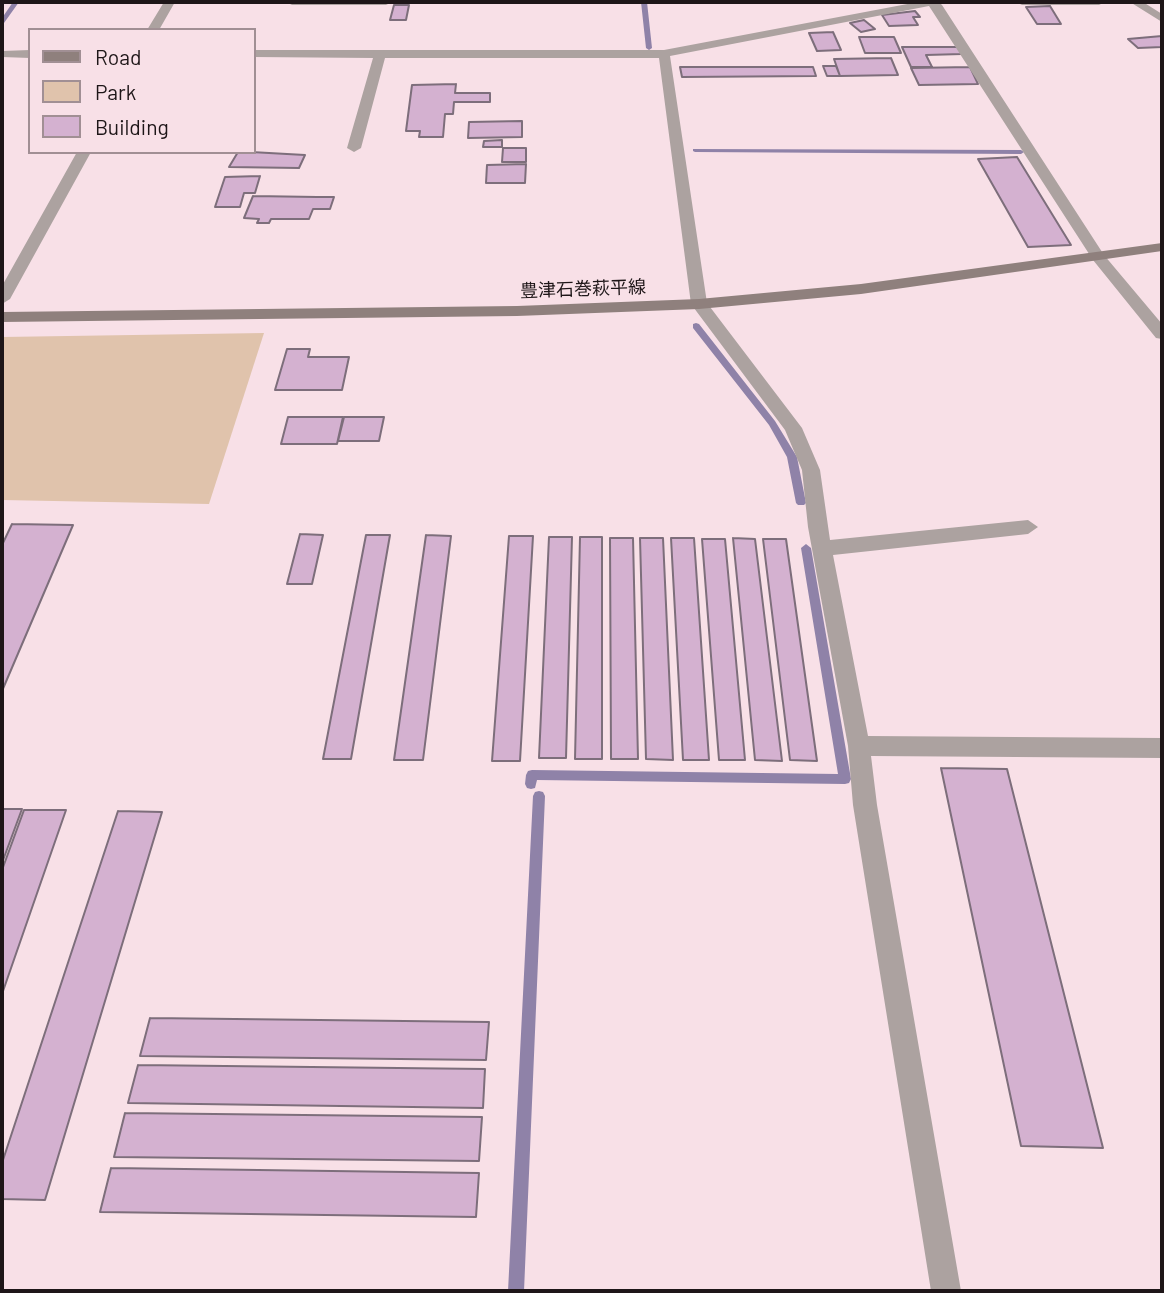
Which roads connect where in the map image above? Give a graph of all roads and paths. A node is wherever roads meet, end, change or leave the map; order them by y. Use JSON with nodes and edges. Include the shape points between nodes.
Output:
{"nodes":[{"id":1,"x":169,"y":2,"type":"edge"},
{"id":2,"x":292,"y":2,"type":"edge"},
{"id":3,"x":386,"y":2,"type":"edge"},
{"id":4,"x":932,"y":2,"type":"edge"},
{"id":5,"x":1021,"y":2,"type":"edge"},
{"id":6,"x":1099,"y":2,"type":"edge"},
{"id":7,"x":1136,"y":2,"type":"edge"},
{"id":8,"x":1162,"y":19,"type":"edge"},
{"id":9,"x":154,"y":28,"type":"edge"},
{"id":10,"x":2,"y":54,"type":"edge"},
{"id":11,"x":28,"y":54,"type":"edge"},
{"id":12,"x":256,"y":54,"type":"edge"},
{"id":13,"x":380,"y":54,"type":"junction"},
{"id":14,"x":664,"y":54,"type":"junction"},
{"id":15,"x":354,"y":148,"type":"dead end"},
{"id":16,"x":83,"y":154,"type":"edge"},
{"id":17,"x":1162,"y":247,"type":"edge"},
{"id":18,"x":1098,"y":257,"type":"junction"},
{"id":19,"x":2,"y":299,"type":"edge"},
{"id":20,"x":699,"y":304,"type":"junction"},
{"id":21,"x":2,"y":317,"type":"edge"},
{"id":22,"x":1162,"y":334,"type":"edge"},
{"id":23,"x":1028,"y":527,"type":"dead end"},
{"id":24,"x":824,"y":548,"type":"junction"},
{"id":25,"x":859,"y":746,"type":"junction"},
{"id":26,"x":1162,"y":748,"type":"edge"},
{"id":27,"x":946,"y":1291,"type":"edge"}],
"edges":[{"from":1,"to":9,"type":"street"},
{"from":2,"to":3,"type":"street"},
{"from":4,"to":14,"type":"street"},
{"from":4,"to":18,"type":"street"},
{"from":5,"to":6,"type":"street"},
{"from":7,"to":8,"type":"street"},
{"from":10,"to":11,"type":"street"},
{"from":12,"to":13,"type":"street"},
{"from":13,"to":14,"type":"street"},
{"from":13,"to":15,"type":"street"},
{"from":14,"to":20,"type":"street"},
{"from":16,"to":19,"type":"street"},
{"from":17,"to":18,"type":"main road","name":"豊津石巻萩平線"},
{"from":18,"to":20,"type":"main road","name":"豊津石巻萩平線","via":[[861,289]]},
{"from":18,"to":22,"type":"street"},
{"from":20,"to":21,"type":"main road","name":"豊津石巻萩平線","via":[[517,311]]},
{"from":20,"to":24,"type":"street","via":[[793,428],[811,470]]},
{"from":23,"to":24,"type":"street"},
{"from":24,"to":25,"type":"street"},
{"from":25,"to":26,"type":"street"},
{"from":25,"to":27,"type":"street","via":[[867,819]]}]}
